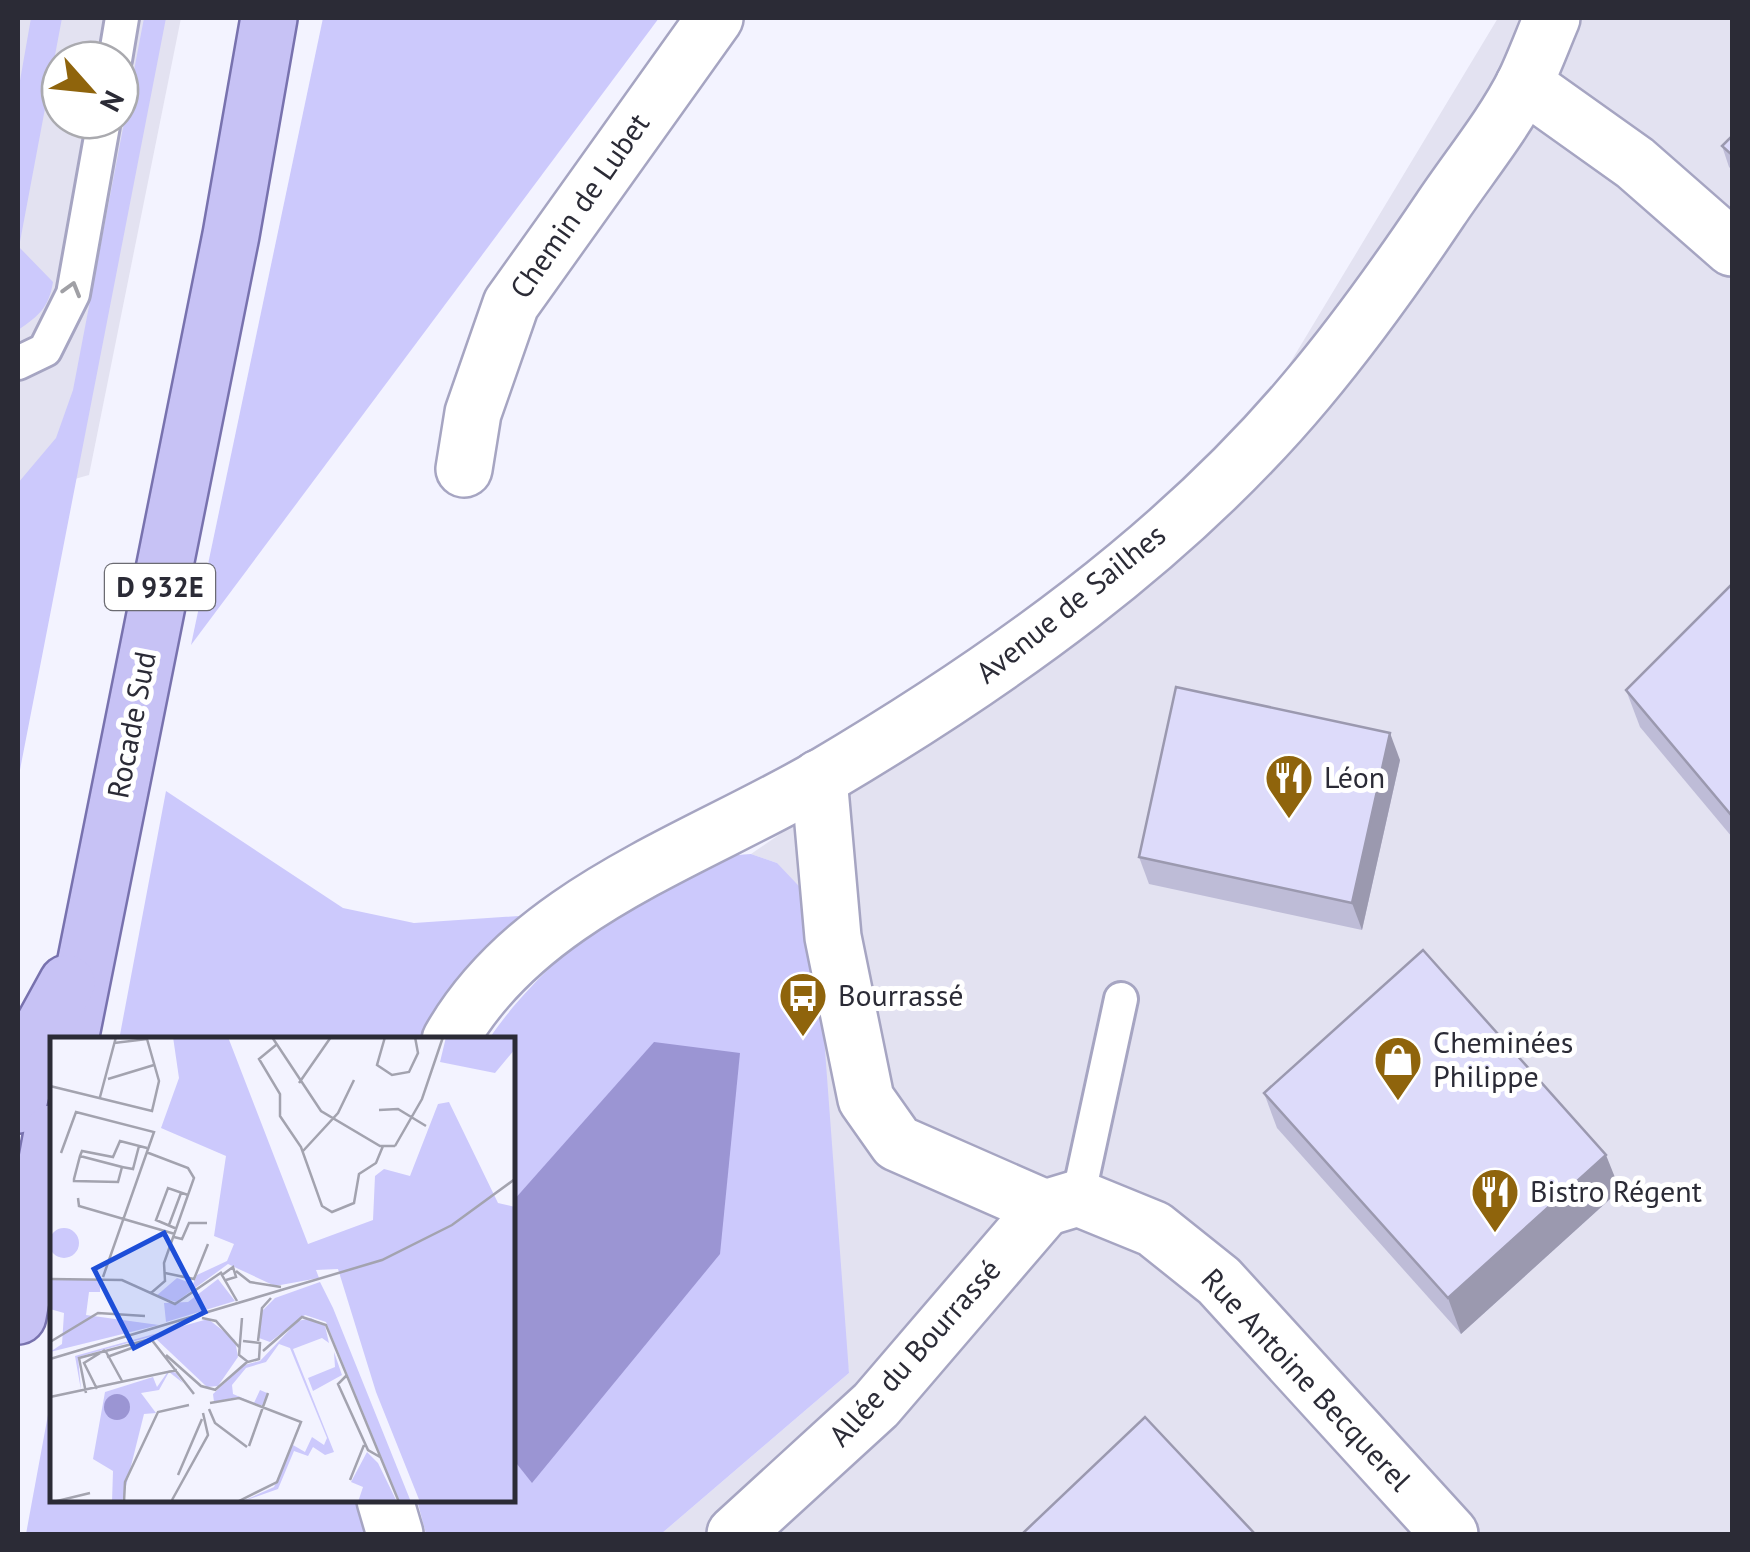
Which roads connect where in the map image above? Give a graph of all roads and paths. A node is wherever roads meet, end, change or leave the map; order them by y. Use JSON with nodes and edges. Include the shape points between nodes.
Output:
{"nodes":[{"id":1,"x":269,"y":18,"type":"edge"},
{"id":2,"x":287,"y":18,"type":"edge"},
{"id":3,"x":715,"y":18,"type":"edge"},
{"id":4,"x":1552,"y":18,"type":"edge"},
{"id":5,"x":1524,"y":84,"type":"junction"},
{"id":6,"x":100,"y":140,"type":"edge"},
{"id":7,"x":231,"y":234,"type":"junction"},
{"id":8,"x":1732,"y":248,"type":"edge"},
{"id":9,"x":18,"y":363,"type":"edge"},
{"id":10,"x":464,"y":469,"type":"dead end"},
{"id":11,"x":819,"y":778,"type":"junction"},
{"id":12,"x":89,"y":940,"type":"junction"},
{"id":13,"x":1121,"y":999,"type":"dead end"},
{"id":14,"x":71,"y":1037,"type":"edge"},
{"id":15,"x":452,"y":1037,"type":"edge"},
{"id":16,"x":18,"y":1105,"type":"edge"},
{"id":17,"x":50,"y":1144,"type":"edge"},
{"id":18,"x":1061,"y":1203,"type":"junction"},
{"id":19,"x":18,"y":1316,"type":"edge"},
{"id":20,"x":386,"y":1502,"type":"edge"},
{"id":21,"x":395,"y":1534,"type":"edge"},
{"id":22,"x":736,"y":1534,"type":"edge"},
{"id":23,"x":1450,"y":1534,"type":"edge"}],
"edges":[{"from":1,"to":7,"type":"main road","name":"Rocade Sud","number":"D 932E"},
{"from":2,"to":7,"type":"main road","name":"Rocade Sud","number":"D 932E"},
{"from":3,"to":10,"type":"street","name":"Chemin de Lubet","via":[[510,304],[473,413]]},
{"from":4,"to":5,"type":"street","name":"Avenue de Sailhes"},
{"from":5,"to":8,"type":"street","via":[[1634,163]]},
{"from":5,"to":11,"type":"street","name":"Avenue de Sailhes","via":[[1416,245],[1306,391],[1195,504],[1076,607],[976,680]]},
{"from":9,"to":6,"type":"lane","one_way":true,"via":[[44,350],[73,294]]},
{"from":7,"to":12,"type":"main road","name":"Rocade Sud","number":"D 932E"},
{"from":11,"to":15,"type":"street","name":"Avenue de Sailhes","via":[[575,910],[474,997]]},
{"from":11,"to":18,"type":"street","name":"Rue Antoine Becquerel","via":[[833,936],[866,1099],[897,1143]]},
{"from":12,"to":14,"type":"main road","name":"Rocade Sud","number":"D 932E"},
{"from":12,"to":16,"type":"main road","via":[[34,1043]]},
{"from":13,"to":18,"type":"lane"},
{"from":17,"to":19,"type":"main road"},
{"from":18,"to":22,"type":"street","name":"Allée du Bourrassé","via":[[876,1405]]},
{"from":18,"to":23,"type":"street","name":"Rue Antoine Becquerel","via":[[1154,1229],[1218,1281]]},
{"from":20,"to":21,"type":"street"}]}
